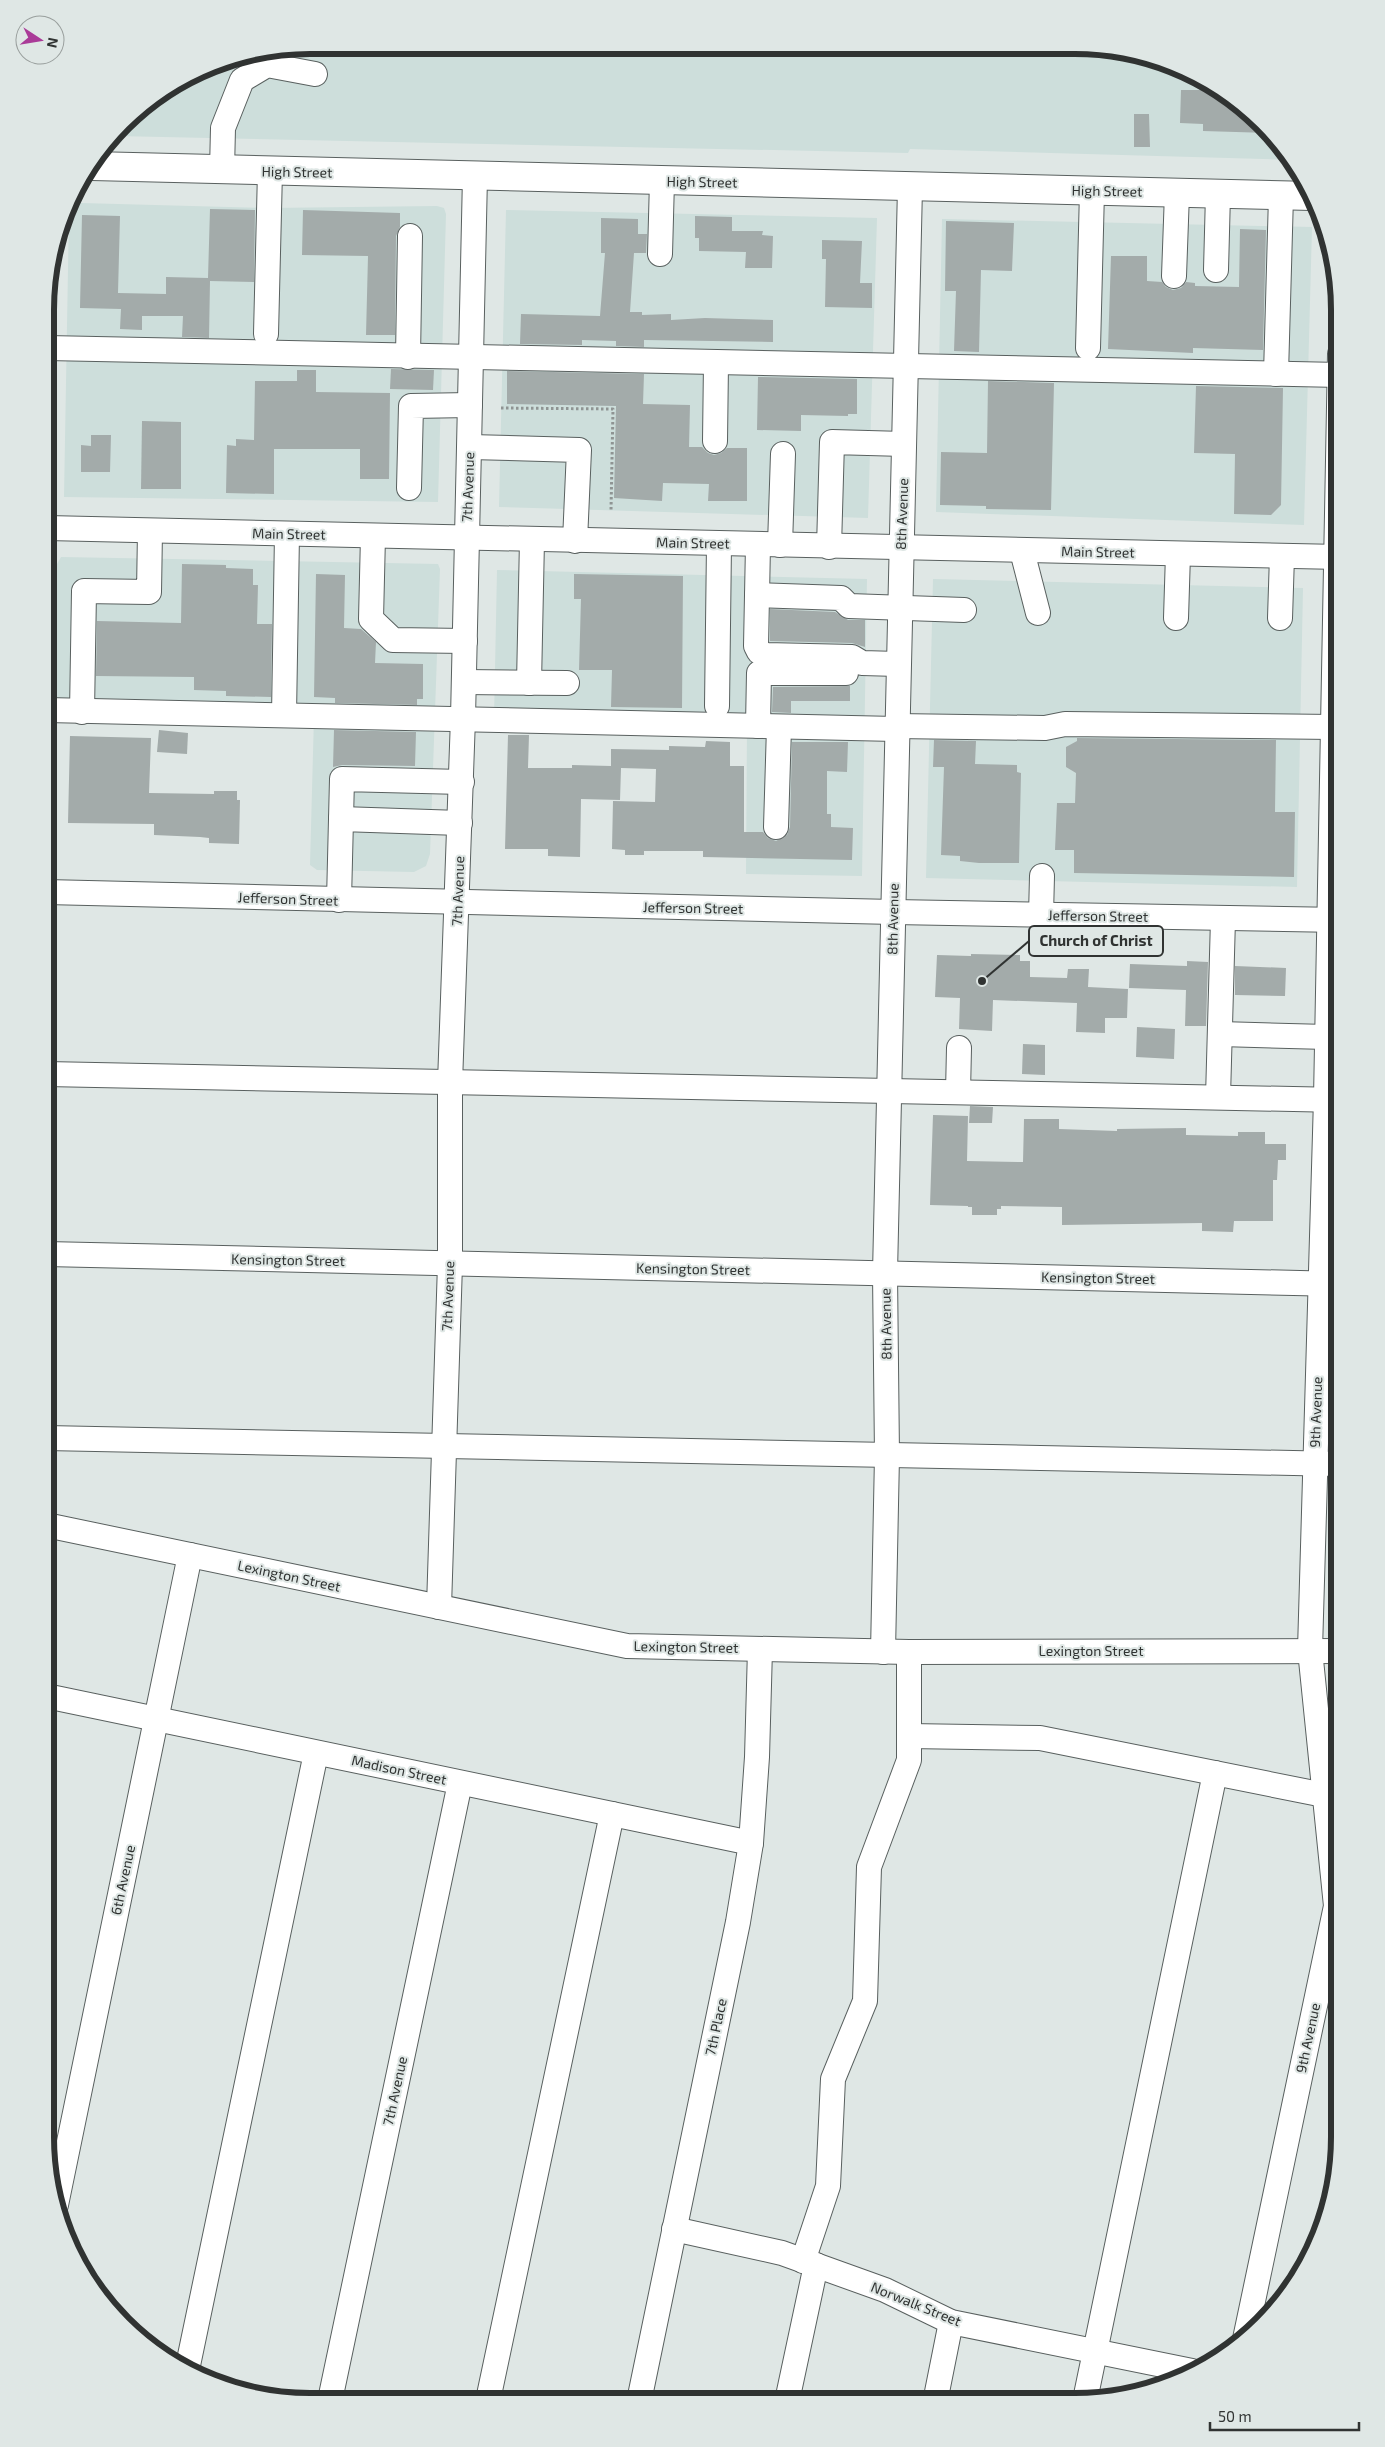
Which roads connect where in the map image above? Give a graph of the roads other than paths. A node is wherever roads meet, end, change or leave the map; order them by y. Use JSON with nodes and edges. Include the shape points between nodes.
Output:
{"nodes":[{"id":1,"x":314,"y":74,"type":"dead end"},
{"id":2,"x":98,"y":166,"type":"edge"},
{"id":3,"x":222,"y":170,"type":"junction"},
{"id":4,"x":270,"y":171,"type":"junction"},
{"id":5,"x":475,"y":176,"type":"junction"},
{"id":6,"x":662,"y":180,"type":"junction"},
{"id":7,"x":910,"y":187,"type":"junction"},
{"id":8,"x":1092,"y":191,"type":"junction"},
{"id":9,"x":1177,"y":193,"type":"junction"},
{"id":10,"x":1218,"y":194,"type":"junction"},
{"id":11,"x":1280,"y":196,"type":"junction"},
{"id":12,"x":1305,"y":196,"type":"edge"},
{"id":13,"x":410,"y":236,"type":"dead end"},
{"id":14,"x":660,"y":254,"type":"dead end"},
{"id":15,"x":1216,"y":270,"type":"dead end"},
{"id":16,"x":1174,"y":276,"type":"dead end"},
{"id":17,"x":266,"y":334,"type":"dead end"},
{"id":18,"x":54,"y":348,"type":"edge"},
{"id":19,"x":1088,"y":348,"type":"dead end"},
{"id":20,"x":408,"y":357,"type":"junction"},
{"id":21,"x":472,"y":358,"type":"junction"},
{"id":22,"x":716,"y":363,"type":"junction"},
{"id":23,"x":906,"y":365,"type":"junction"},
{"id":24,"x":1276,"y":374,"type":"junction"},
{"id":25,"x":1331,"y":375,"type":"edge"},
{"id":26,"x":470,"y":406,"type":"junction"},
{"id":27,"x":715,"y":441,"type":"dead end"},
{"id":28,"x":904,"y":444,"type":"junction"},
{"id":29,"x":470,"y":447,"type":"junction"},
{"id":30,"x":783,"y":454,"type":"dead end"},
{"id":31,"x":409,"y":488,"type":"dead end"},
{"id":32,"x":54,"y":528,"type":"edge"},
{"id":33,"x":150,"y":531,"type":"junction"},
{"id":34,"x":287,"y":534,"type":"junction"},
{"id":35,"x":373,"y":536,"type":"junction"},
{"id":36,"x":467,"y":538,"type":"junction"},
{"id":37,"x":532,"y":540,"type":"junction"},
{"id":38,"x":575,"y":541,"type":"junction"},
{"id":39,"x":719,"y":544,"type":"junction"},
{"id":40,"x":769,"y":545,"type":"junction"},
{"id":41,"x":829,"y":547,"type":"junction"},
{"id":42,"x":902,"y":548,"type":"junction"},
{"id":43,"x":1022,"y":550,"type":"junction"},
{"id":44,"x":1178,"y":554,"type":"junction"},
{"id":45,"x":1282,"y":556,"type":"junction"},
{"id":46,"x":1331,"y":557,"type":"edge"},
{"id":47,"x":757,"y":595,"type":"junction"},
{"id":48,"x":900,"y":607,"type":"junction"},
{"id":49,"x":964,"y":610,"type":"dead end"},
{"id":50,"x":1038,"y":613,"type":"dead end"},
{"id":51,"x":1176,"y":618,"type":"dead end"},
{"id":52,"x":1280,"y":618,"type":"dead end"},
{"id":53,"x":465,"y":641,"type":"junction"},
{"id":54,"x":862,"y":663,"type":"junction"},
{"id":55,"x":898,"y":664,"type":"junction"},
{"id":56,"x":464,"y":682,"type":"junction"},
{"id":57,"x":529,"y":683,"type":"junction"},
{"id":58,"x":567,"y":683,"type":"dead end"},
{"id":59,"x":717,"y":706,"type":"dead end"},
{"id":60,"x":54,"y":710,"type":"edge"},
{"id":61,"x":82,"y":712,"type":"junction"},
{"id":62,"x":284,"y":715,"type":"junction"},
{"id":63,"x":464,"y":718,"type":"junction"},
{"id":64,"x":768,"y":727,"type":"junction"},
{"id":65,"x":896,"y":728,"type":"junction"},
{"id":66,"x":1331,"y":734,"type":"edge"},
{"id":67,"x":462,"y":782,"type":"junction"},
{"id":68,"x":341,"y":819,"type":"junction"},
{"id":69,"x":460,"y":823,"type":"junction"},
{"id":70,"x":776,"y":827,"type":"dead end"},
{"id":71,"x":1042,"y":876,"type":"dead end"},
{"id":72,"x":54,"y":892,"type":"edge"},
{"id":73,"x":339,"y":900,"type":"junction"},
{"id":74,"x":458,"y":903,"type":"junction"},
{"id":75,"x":894,"y":912,"type":"junction"},
{"id":76,"x":1041,"y":915,"type":"junction"},
{"id":77,"x":1223,"y":919,"type":"junction"},
{"id":78,"x":1331,"y":919,"type":"edge"},
{"id":79,"x":1220,"y":1034,"type":"junction"},
{"id":80,"x":1331,"y":1045,"type":"edge"},
{"id":81,"x":959,"y":1048,"type":"dead end"},
{"id":82,"x":54,"y":1074,"type":"edge"},
{"id":83,"x":450,"y":1083,"type":"junction"},
{"id":84,"x":889,"y":1091,"type":"junction"},
{"id":85,"x":958,"y":1092,"type":"junction"},
{"id":86,"x":1218,"y":1097,"type":"junction"},
{"id":87,"x":1331,"y":1100,"type":"edge"},
{"id":88,"x":1331,"y":1222,"type":"edge"},
{"id":89,"x":54,"y":1254,"type":"edge"},
{"id":90,"x":450,"y":1264,"type":"junction"},
{"id":91,"x":885,"y":1273,"type":"junction"},
{"id":92,"x":1330,"y":1283,"type":"edge"},
{"id":93,"x":54,"y":1438,"type":"edge"},
{"id":94,"x":442,"y":1446,"type":"junction"},
{"id":95,"x":887,"y":1456,"type":"junction"},
{"id":96,"x":1314,"y":1463,"type":"junction"},
{"id":97,"x":1331,"y":1464,"type":"edge"},
{"id":98,"x":54,"y":1527,"type":"edge"},
{"id":99,"x":190,"y":1555,"type":"junction"},
{"id":100,"x":439,"y":1607,"type":"junction"},
{"id":101,"x":760,"y":1649,"type":"junction"},
{"id":102,"x":1310,"y":1650,"type":"junction"},
{"id":103,"x":1331,"y":1651,"type":"edge"},
{"id":104,"x":883,"y":1652,"type":"junction"},
{"id":105,"x":909,"y":1652,"type":"junction"},
{"id":106,"x":54,"y":1698,"type":"edge"},
{"id":107,"x":156,"y":1719,"type":"junction"},
{"id":108,"x":909,"y":1736,"type":"junction"},
{"id":109,"x":316,"y":1753,"type":"junction"},
{"id":110,"x":1215,"y":1773,"type":"junction"},
{"id":111,"x":460,"y":1782,"type":"junction"},
{"id":112,"x":1331,"y":1786,"type":"edge"},
{"id":113,"x":1331,"y":1792,"type":"edge"},
{"id":114,"x":612,"y":1814,"type":"junction"},
{"id":115,"x":752,"y":1843,"type":"junction"},
{"id":116,"x":1331,"y":1930,"type":"edge"},
{"id":117,"x":59,"y":2190,"type":"edge"},
{"id":118,"x":674,"y":2229,"type":"junction"},
{"id":119,"x":809,"y":2263,"type":"junction"},
{"id":120,"x":952,"y":2322,"type":"junction"},
{"id":121,"x":1248,"y":2326,"type":"edge"},
{"id":122,"x":1095,"y":2351,"type":"junction"},
{"id":123,"x":188,"y":2363,"type":"edge"},
{"id":124,"x":1183,"y":2370,"type":"edge"},
{"id":125,"x":331,"y":2393,"type":"edge"},
{"id":126,"x":489,"y":2393,"type":"edge"},
{"id":127,"x":641,"y":2393,"type":"edge"},
{"id":128,"x":788,"y":2393,"type":"edge"},
{"id":129,"x":937,"y":2393,"type":"edge"},
{"id":130,"x":1086,"y":2393,"type":"edge"}],
"edges":[{"from":1,"to":3,"type":"street","via":[[267,65],[242,80],[223,128]]},
{"from":2,"to":3,"type":"main road","name":"High Street"},
{"from":3,"to":4,"type":"main road","name":"High Street"},
{"from":4,"to":5,"type":"main road","name":"High Street"},
{"from":4,"to":17,"type":"street"},
{"from":5,"to":6,"type":"main road","name":"High Street"},
{"from":5,"to":21,"type":"street","name":"7th Avenue"},
{"from":6,"to":7,"type":"main road","name":"High Street"},
{"from":6,"to":14,"type":"street"},
{"from":7,"to":8,"type":"main road","name":"High Street"},
{"from":7,"to":23,"type":"street","name":"8th Avenue"},
{"from":8,"to":9,"type":"main road","name":"High Street"},
{"from":8,"to":19,"type":"street"},
{"from":9,"to":10,"type":"main road","name":"High Street"},
{"from":9,"to":16,"type":"street"},
{"from":10,"to":11,"type":"main road","name":"High Street"},
{"from":10,"to":15,"type":"street"},
{"from":11,"to":12,"type":"main road","name":"High Street"},
{"from":11,"to":24,"type":"street"},
{"from":13,"to":20,"type":"street"},
{"from":18,"to":20,"type":"street"},
{"from":20,"to":21,"type":"street"},
{"from":21,"to":22,"type":"street"},
{"from":21,"to":26,"type":"street","name":"7th Avenue"},
{"from":22,"to":23,"type":"street"},
{"from":22,"to":27,"type":"street"},
{"from":23,"to":24,"type":"street"},
{"from":23,"to":28,"type":"street","name":"8th Avenue"},
{"from":24,"to":25,"type":"street"},
{"from":26,"to":29,"type":"street","name":"7th Avenue"},
{"from":26,"to":31,"type":"street","via":[[411,406]]},
{"from":28,"to":41,"type":"street","via":[[832,442]]},
{"from":28,"to":42,"type":"street","name":"8th Avenue"},
{"from":29,"to":36,"type":"street","name":"7th Avenue"},
{"from":29,"to":38,"type":"street","via":[[579,450]]},
{"from":30,"to":40,"type":"street"},
{"from":32,"to":33,"type":"street","name":"Main Street"},
{"from":33,"to":34,"type":"street","name":"Main Street"},
{"from":33,"to":61,"type":"street","via":[[149,592],[84,591]]},
{"from":34,"to":35,"type":"street","name":"Main Street"},
{"from":34,"to":62,"type":"street"},
{"from":35,"to":36,"type":"street","name":"Main Street"},
{"from":35,"to":53,"type":"street","via":[[371,619],[393,640]]},
{"from":36,"to":37,"type":"street","name":"Main Street"},
{"from":36,"to":53,"type":"street","name":"7th Avenue"},
{"from":37,"to":38,"type":"street","name":"Main Street"},
{"from":37,"to":57,"type":"street"},
{"from":38,"to":39,"type":"street","name":"Main Street"},
{"from":39,"to":40,"type":"street","name":"Main Street"},
{"from":39,"to":59,"type":"street"},
{"from":40,"to":41,"type":"street","name":"Main Street"},
{"from":40,"to":47,"type":"street"},
{"from":41,"to":42,"type":"street","name":"Main Street"},
{"from":42,"to":43,"type":"street","name":"Main Street"},
{"from":42,"to":48,"type":"street","name":"8th Avenue"},
{"from":43,"to":44,"type":"street","name":"Main Street"},
{"from":43,"to":50,"type":"street"},
{"from":44,"to":45,"type":"street","name":"Main Street"},
{"from":44,"to":51,"type":"street"},
{"from":45,"to":46,"type":"street","name":"Main Street"},
{"from":45,"to":52,"type":"street"},
{"from":47,"to":48,"type":"street","via":[[841,598],[849,606]]},
{"from":47,"to":54,"type":"street","via":[[756,646],[761,654],[852,656]]},
{"from":48,"to":49,"type":"street"},
{"from":48,"to":55,"type":"street","name":"8th Avenue"},
{"from":53,"to":56,"type":"street","name":"7th Avenue"},
{"from":54,"to":55,"type":"street"},
{"from":54,"to":64,"type":"street","via":[[852,672],[759,673]]},
{"from":55,"to":65,"type":"street","name":"8th Avenue"},
{"from":56,"to":57,"type":"street"},
{"from":56,"to":63,"type":"street","name":"7th Avenue"},
{"from":57,"to":58,"type":"street"},
{"from":60,"to":61,"type":"street"},
{"from":61,"to":62,"type":"street"},
{"from":62,"to":63,"type":"street"},
{"from":63,"to":64,"type":"street"},
{"from":63,"to":67,"type":"street","name":"7th Avenue"},
{"from":64,"to":65,"type":"street"},
{"from":64,"to":70,"type":"street"},
{"from":65,"to":66,"type":"street","via":[[1046,728],[1065,724]]},
{"from":65,"to":75,"type":"street","name":"8th Avenue"},
{"from":67,"to":68,"type":"street","via":[[342,779]]},
{"from":67,"to":69,"type":"street","name":"7th Avenue"},
{"from":68,"to":69,"type":"street"},
{"from":68,"to":73,"type":"street"},
{"from":69,"to":74,"type":"street","name":"7th Avenue"},
{"from":71,"to":76,"type":"street"},
{"from":72,"to":73,"type":"street","name":"Jefferson Street"},
{"from":73,"to":74,"type":"street","name":"Jefferson Street"},
{"from":74,"to":75,"type":"street","name":"Jefferson Street"},
{"from":74,"to":83,"type":"street","name":"7th Avenue"},
{"from":75,"to":76,"type":"street","name":"Jefferson Street"},
{"from":75,"to":84,"type":"street","name":"8th Avenue"},
{"from":76,"to":77,"type":"street","name":"Jefferson Street"},
{"from":77,"to":78,"type":"street","name":"Jefferson Street"},
{"from":77,"to":79,"type":"street"},
{"from":79,"to":80,"type":"street"},
{"from":79,"to":86,"type":"street"},
{"from":81,"to":85,"type":"street"},
{"from":82,"to":83,"type":"street"},
{"from":83,"to":84,"type":"street"},
{"from":83,"to":90,"type":"street","name":"7th Avenue"},
{"from":84,"to":85,"type":"street"},
{"from":84,"to":91,"type":"street","name":"8th Avenue"},
{"from":85,"to":86,"type":"street"},
{"from":86,"to":87,"type":"street"},
{"from":88,"to":92,"type":"street","name":"9th Avenue"},
{"from":89,"to":90,"type":"street","name":"Kensington Street"},
{"from":90,"to":91,"type":"street","name":"Kensington Street"},
{"from":90,"to":94,"type":"street","name":"7th Avenue"},
{"from":91,"to":92,"type":"street","name":"Kensington Street"},
{"from":91,"to":95,"type":"street","name":"8th Avenue"},
{"from":92,"to":96,"type":"street","name":"9th Avenue"},
{"from":93,"to":94,"type":"street"},
{"from":94,"to":95,"type":"street"},
{"from":94,"to":100,"type":"street","name":"7th Avenue"},
{"from":95,"to":96,"type":"street"},
{"from":95,"to":104,"type":"street","name":"8th Avenue"},
{"from":96,"to":97,"type":"street"},
{"from":96,"to":102,"type":"street","name":"9th Avenue"},
{"from":98,"to":99,"type":"street","name":"Lexington Street"},
{"from":99,"to":100,"type":"street","name":"Lexington Street"},
{"from":99,"to":107,"type":"street","name":"6th Avenue"},
{"from":100,"to":101,"type":"street","name":"Lexington Street","via":[[627,1646]]},
{"from":101,"to":104,"type":"street","name":"Lexington Street"},
{"from":101,"to":115,"type":"street","name":"7th Place"},
{"from":102,"to":103,"type":"street","name":"Lexington Street"},
{"from":102,"to":105,"type":"street","name":"Lexington Street"},
{"from":102,"to":112,"type":"street","name":"9th Avenue"},
{"from":104,"to":105,"type":"street","name":"Lexington Street"},
{"from":105,"to":108,"type":"street"},
{"from":106,"to":107,"type":"street","name":"Madison Street"},
{"from":107,"to":109,"type":"street","name":"Madison Street"},
{"from":107,"to":117,"type":"street","name":"6th Avenue"},
{"from":108,"to":110,"type":"street","via":[[1040,1738]]},
{"from":108,"to":119,"type":"street","via":[[909,1760],[904,1778],[868,1867],[865,2001],[833,2079],[828,2186]]},
{"from":109,"to":111,"type":"street","name":"Madison Street"},
{"from":109,"to":123,"type":"street"},
{"from":110,"to":113,"type":"street"},
{"from":110,"to":122,"type":"street"},
{"from":111,"to":114,"type":"street","name":"Madison Street"},
{"from":111,"to":125,"type":"street","name":"7th Avenue"},
{"from":114,"to":115,"type":"street","name":"Madison Street"},
{"from":114,"to":126,"type":"street"},
{"from":115,"to":118,"type":"street","name":"7th Place"},
{"from":116,"to":121,"type":"street","name":"9th Avenue"},
{"from":118,"to":119,"type":"street","name":"Norwalk Street","via":[[782,2253]]},
{"from":118,"to":127,"type":"street","name":"7th Place"},
{"from":119,"to":120,"type":"street","name":"Norwalk Street","via":[[885,2290]]},
{"from":119,"to":128,"type":"street"},
{"from":120,"to":122,"type":"street","name":"Norwalk Street"},
{"from":120,"to":129,"type":"street"},
{"from":122,"to":124,"type":"street","name":"Norwalk Street"},
{"from":122,"to":130,"type":"street"}]}
